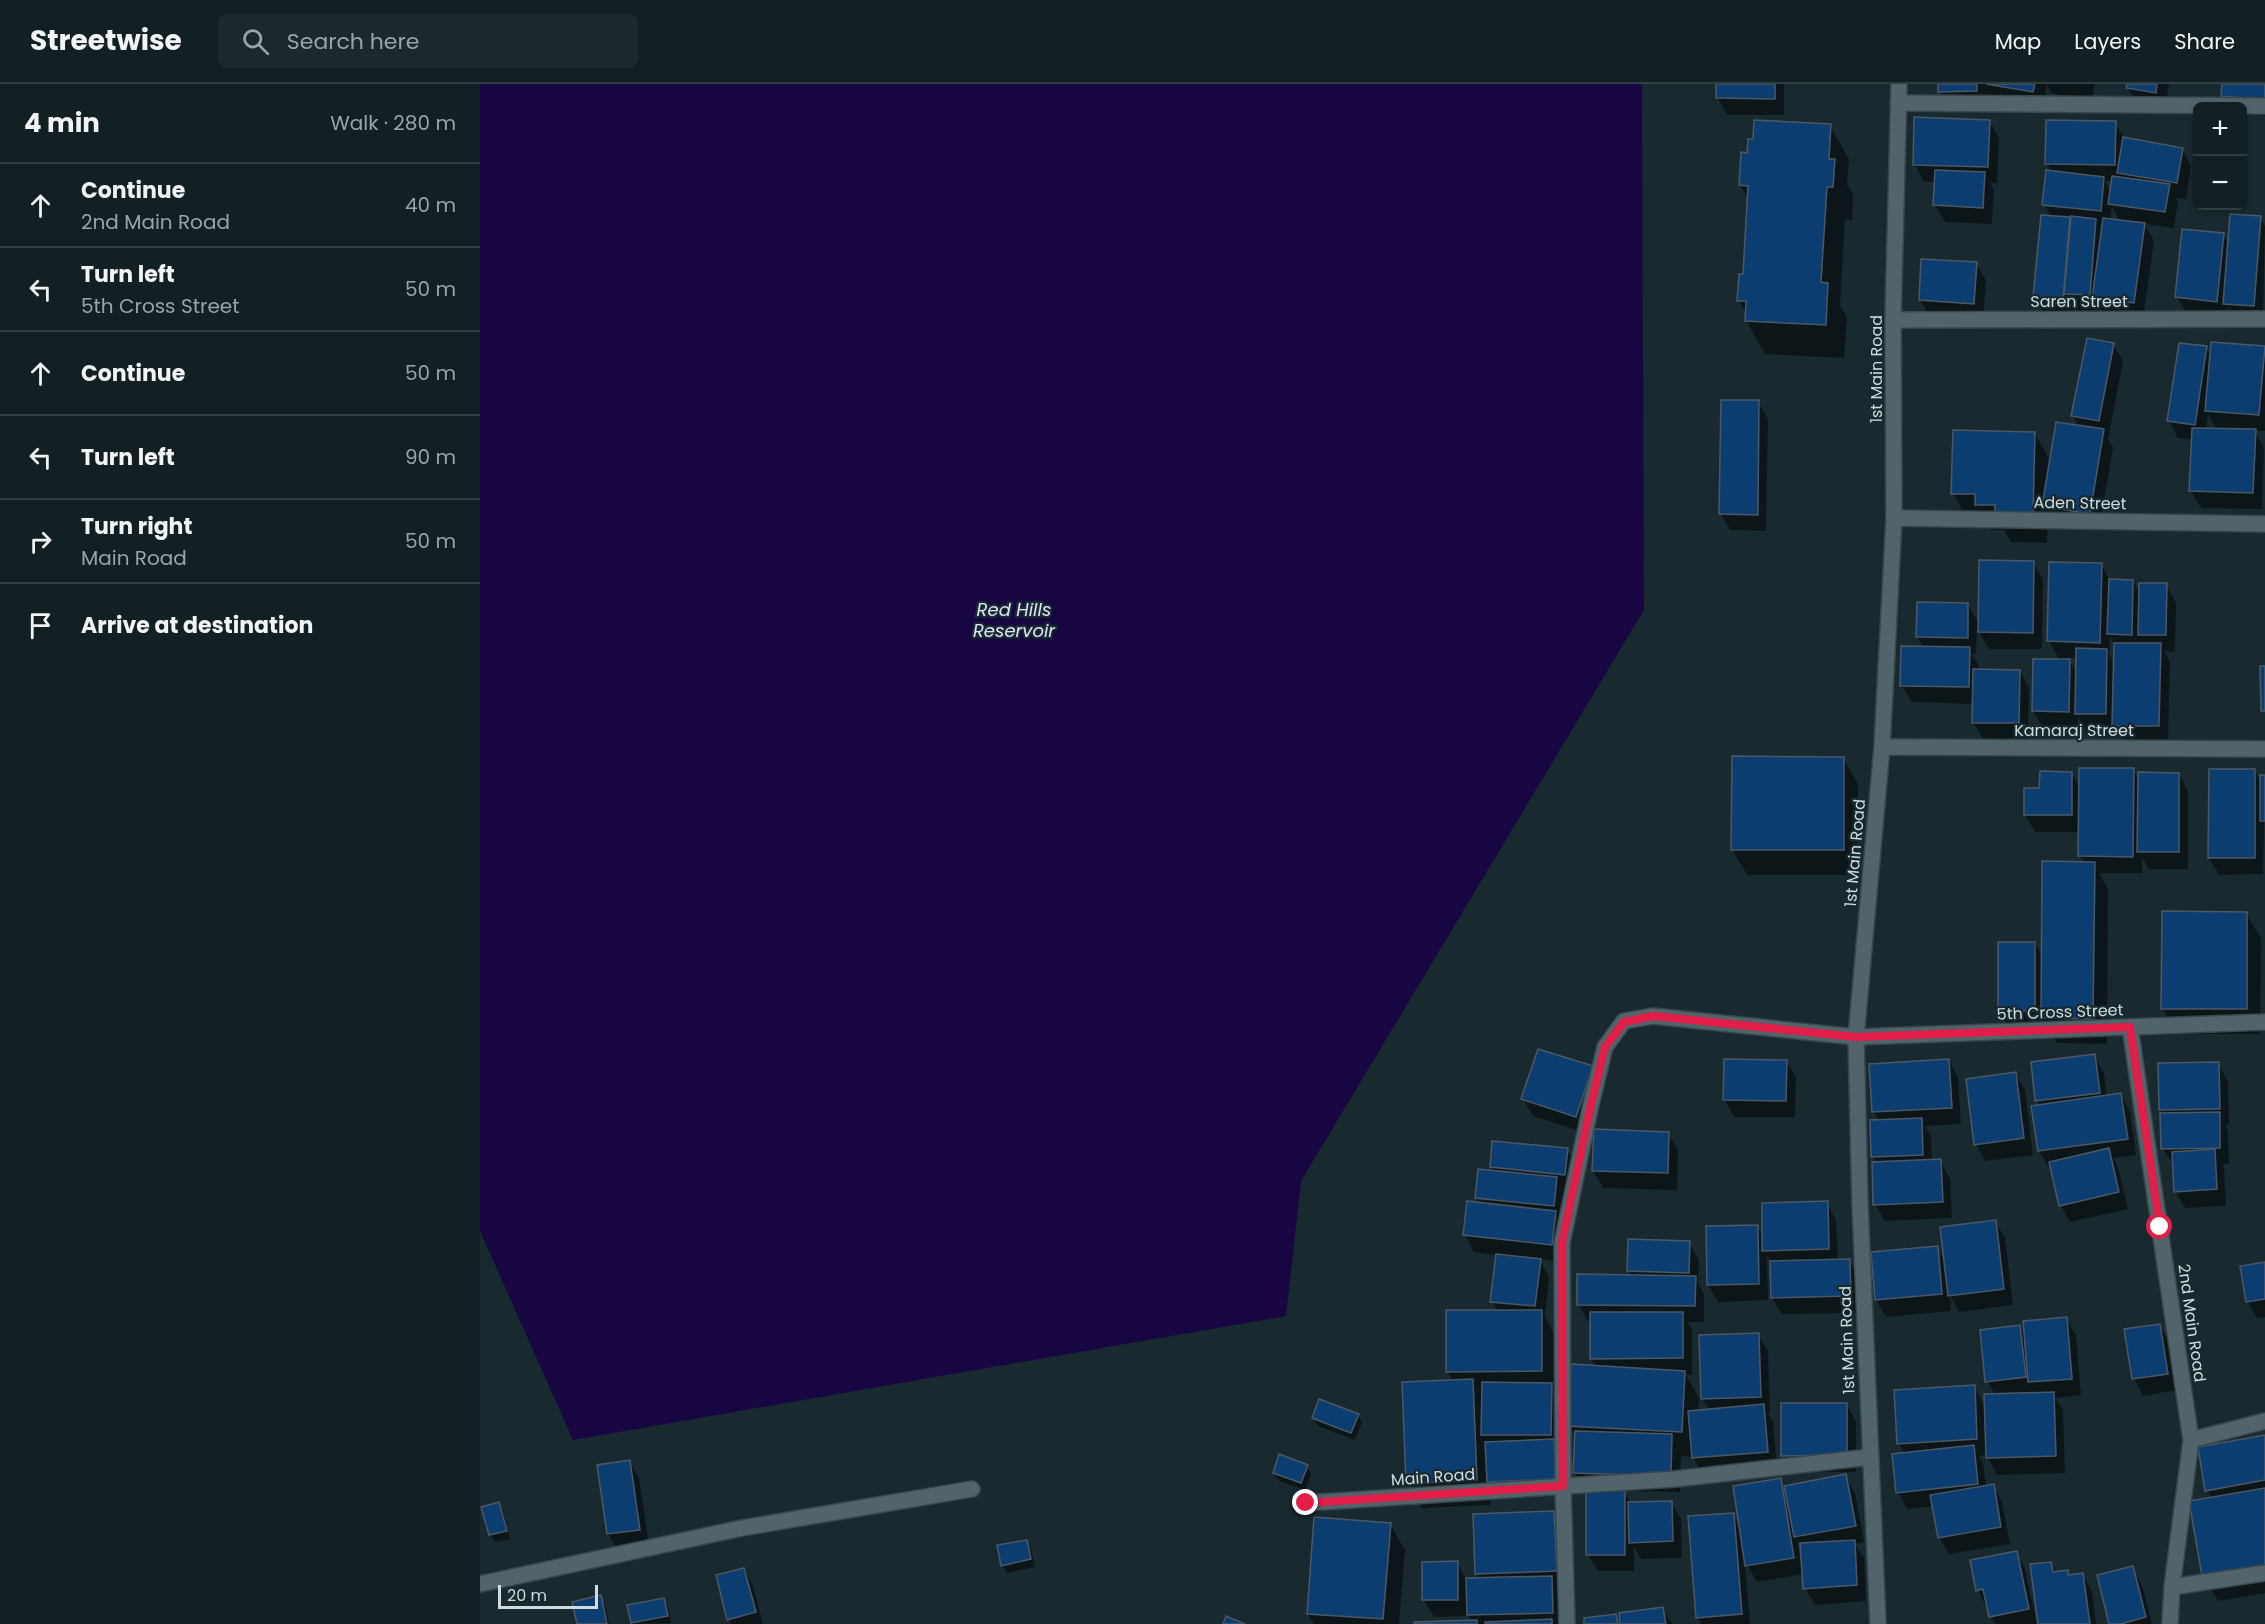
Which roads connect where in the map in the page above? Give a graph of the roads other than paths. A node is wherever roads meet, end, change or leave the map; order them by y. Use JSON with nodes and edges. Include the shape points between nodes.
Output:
{"nodes":[{"id":1,"x":1899,"y":84,"type":"edge"},
{"id":2,"x":1898,"y":103,"type":"junction"},
{"id":3,"x":2265,"y":106,"type":"edge"},
{"id":4,"x":2265,"y":319,"type":"edge"},
{"id":5,"x":1893,"y":320,"type":"junction"},
{"id":6,"x":1894,"y":518,"type":"junction"},
{"id":7,"x":2265,"y":524,"type":"edge"},
{"id":8,"x":1882,"y":747,"type":"junction"},
{"id":9,"x":2265,"y":749,"type":"edge"},
{"id":10,"x":2265,"y":1022,"type":"edge"},
{"id":11,"x":2130,"y":1027,"type":"junction"},
{"id":12,"x":1856,"y":1037,"type":"junction"},
{"id":13,"x":2265,"y":1421,"type":"edge"},
{"id":14,"x":2191,"y":1440,"type":"junction"},
{"id":15,"x":1870,"y":1457,"type":"junction"},
{"id":16,"x":1563,"y":1486,"type":"junction"},
{"id":17,"x":972,"y":1489,"type":"dead end"},
{"id":18,"x":1306,"y":1503,"type":"dead end"},
{"id":19,"x":2265,"y":1574,"type":"edge"},
{"id":20,"x":480,"y":1584,"type":"edge"},
{"id":21,"x":2172,"y":1587,"type":"junction"},
{"id":22,"x":1567,"y":1624,"type":"edge"},
{"id":23,"x":1878,"y":1624,"type":"edge"},
{"id":24,"x":2170,"y":1624,"type":"edge"}],
"edges":[{"from":1,"to":2,"type":"street","name":"1st Main Road"},
{"from":2,"to":3,"type":"street"},
{"from":2,"to":5,"type":"street","name":"1st Main Road"},
{"from":4,"to":5,"type":"street","name":"Saren Street"},
{"from":5,"to":6,"type":"street","name":"1st Main Road"},
{"from":6,"to":7,"type":"street","name":"Aden Street"},
{"from":6,"to":8,"type":"street","name":"1st Main Road"},
{"from":8,"to":9,"type":"street","name":"Kamaraj Street"},
{"from":8,"to":12,"type":"street","name":"1st Main Road"},
{"from":10,"to":11,"type":"street","name":"5th Cross Street"},
{"from":11,"to":12,"type":"street","name":"5th Cross Street"},
{"from":11,"to":14,"type":"street","name":"2nd Main Road"},
{"from":12,"to":15,"type":"street","name":"1st Main Road"},
{"from":12,"to":16,"type":"street","name":"5th Cross Street","via":[[1653,1016],[1624,1022],[1605,1047],[1562,1243]]},
{"from":13,"to":14,"type":"street"},
{"from":14,"to":21,"type":"street","name":"2nd Main Road"},
{"from":15,"to":16,"type":"street","name":"Main Road","via":[[1675,1479]]},
{"from":15,"to":23,"type":"street","name":"1st Main Road"},
{"from":16,"to":18,"type":"street","name":"Main Road"},
{"from":16,"to":22,"type":"street","name":"5th Cross Street"},
{"from":17,"to":20,"type":"street","via":[[742,1528]]},
{"from":19,"to":21,"type":"street"},
{"from":21,"to":24,"type":"street","name":"2nd Main Road"}]}
